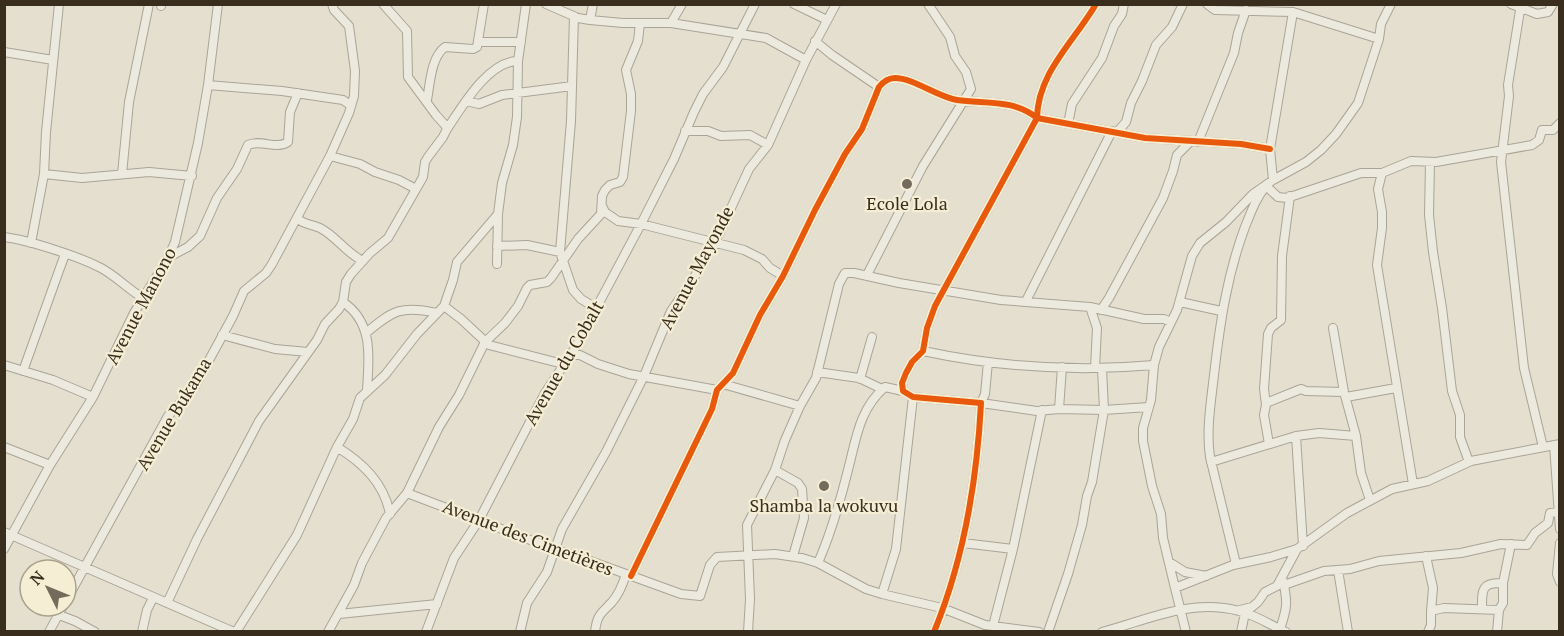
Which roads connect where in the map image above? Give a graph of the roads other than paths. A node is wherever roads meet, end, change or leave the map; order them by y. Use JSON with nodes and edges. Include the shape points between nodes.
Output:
{"nodes":[{"id":1,"x":59,"y":4,"type":"edge"},
{"id":2,"x":148,"y":4,"type":"edge"},
{"id":3,"x":218,"y":4,"type":"edge"},
{"id":4,"x":332,"y":4,"type":"edge"},
{"id":5,"x":383,"y":4,"type":"edge"},
{"id":6,"x":483,"y":4,"type":"edge"},
{"id":7,"x":526,"y":4,"type":"edge"},
{"id":8,"x":546,"y":4,"type":"edge"},
{"id":9,"x":593,"y":4,"type":"edge"},
{"id":10,"x":682,"y":4,"type":"edge"},
{"id":11,"x":755,"y":4,"type":"edge"},
{"id":12,"x":794,"y":4,"type":"edge"},
{"id":13,"x":836,"y":4,"type":"edge"},
{"id":14,"x":928,"y":4,"type":"edge"},
{"id":15,"x":1096,"y":4,"type":"edge"},
{"id":16,"x":1124,"y":4,"type":"edge"},
{"id":17,"x":1183,"y":4,"type":"edge"},
{"id":18,"x":1207,"y":4,"type":"edge"},
{"id":19,"x":1391,"y":4,"type":"edge"},
{"id":20,"x":1511,"y":4,"type":"edge"},
{"id":21,"x":1553,"y":4,"type":"edge"},
{"id":22,"x":1520,"y":7,"type":"edge"},
{"id":23,"x":1246,"y":10,"type":"junction"},
{"id":24,"x":1293,"y":12,"type":"junction"},
{"id":25,"x":574,"y":16,"type":"junction"},
{"id":26,"x":590,"y":20,"type":"junction"},
{"id":27,"x":827,"y":20,"type":"junction"},
{"id":28,"x":640,"y":22,"type":"junction"},
{"id":29,"x":671,"y":23,"type":"junction"},
{"id":30,"x":741,"y":35,"type":"junction"},
{"id":31,"x":1378,"y":39,"type":"junction"},
{"id":32,"x":815,"y":41,"type":"junction"},
{"id":33,"x":479,"y":42,"type":"junction"},
{"id":34,"x":521,"y":42,"type":"junction"},
{"id":35,"x":4,"y":52,"type":"edge"},
{"id":36,"x":53,"y":60,"type":"junction"},
{"id":37,"x":806,"y":60,"type":"junction"},
{"id":38,"x":518,"y":61,"type":"junction"},
{"id":39,"x":208,"y":85,"type":"junction"},
{"id":40,"x":572,"y":86,"type":"junction"},
{"id":41,"x":879,"y":87,"type":"junction"},
{"id":42,"x":298,"y":93,"type":"junction"},
{"id":43,"x":518,"y":93,"type":"junction"},
{"id":44,"x":965,"y":99,"type":"junction"},
{"id":45,"x":427,"y":100,"type":"junction"},
{"id":46,"x":466,"y":101,"type":"junction"},
{"id":47,"x":350,"y":105,"type":"junction"},
{"id":48,"x":1037,"y":118,"type":"junction"},
{"id":49,"x":1560,"y":123,"type":"edge"},
{"id":50,"x":1068,"y":124,"type":"junction"},
{"id":51,"x":447,"y":129,"type":"junction"},
{"id":52,"x":1115,"y":131,"type":"junction"},
{"id":53,"x":685,"y":132,"type":"junction"},
{"id":54,"x":1194,"y":142,"type":"junction"},
{"id":55,"x":768,"y":145,"type":"junction"},
{"id":56,"x":1270,"y":149,"type":"junction"},
{"id":57,"x":1502,"y":151,"type":"junction"},
{"id":58,"x":330,"y":156,"type":"junction"},
{"id":59,"x":1430,"y":162,"type":"junction"},
{"id":60,"x":1382,"y":173,"type":"junction"},
{"id":61,"x":44,"y":174,"type":"junction"},
{"id":62,"x":122,"y":174,"type":"junction"},
{"id":63,"x":192,"y":176,"type":"junction"},
{"id":64,"x":1273,"y":180,"type":"junction"},
{"id":65,"x":1266,"y":186,"type":"junction"},
{"id":66,"x":416,"y":189,"type":"junction"},
{"id":67,"x":1290,"y":196,"type":"junction"},
{"id":68,"x":1280,"y":198,"type":"junction"},
{"id":69,"x":601,"y":204,"type":"junction"},
{"id":70,"x":1289,"y":208,"type":"junction"},
{"id":71,"x":498,"y":214,"type":"junction"},
{"id":72,"x":298,"y":219,"type":"junction"},
{"id":73,"x":641,"y":224,"type":"junction"},
{"id":74,"x":4,"y":237,"type":"edge"},
{"id":75,"x":31,"y":243,"type":"junction"},
{"id":76,"x":713,"y":243,"type":"junction"},
{"id":77,"x":497,"y":246,"type":"junction"},
{"id":78,"x":560,"y":252,"type":"junction"},
{"id":79,"x":65,"y":254,"type":"junction"},
{"id":80,"x":168,"y":258,"type":"junction"},
{"id":81,"x":363,"y":261,"type":"junction"},
{"id":82,"x":563,"y":262,"type":"junction"},
{"id":83,"x":497,"y":264,"type":"dead end"},
{"id":84,"x":867,"y":275,"type":"junction"},
{"id":85,"x":783,"y":276,"type":"junction"},
{"id":86,"x":945,"y":290,"type":"junction"},
{"id":87,"x":143,"y":298,"type":"junction"},
{"id":88,"x":1026,"y":301,"type":"junction"},
{"id":89,"x":343,"y":302,"type":"junction"},
{"id":90,"x":1180,"y":302,"type":"junction"},
{"id":91,"x":444,"y":306,"type":"junction"},
{"id":92,"x":1090,"y":307,"type":"junction"},
{"id":93,"x":596,"y":308,"type":"junction"},
{"id":94,"x":1101,"y":310,"type":"junction"},
{"id":95,"x":1221,"y":311,"type":"junction"},
{"id":96,"x":437,"y":313,"type":"junction"},
{"id":97,"x":1171,"y":322,"type":"junction"},
{"id":98,"x":1334,"y":328,"type":"dead end"},
{"id":99,"x":366,"y":333,"type":"junction"},
{"id":100,"x":222,"y":335,"type":"junction"},
{"id":101,"x":872,"y":338,"type":"dead end"},
{"id":102,"x":485,"y":342,"type":"junction"},
{"id":103,"x":923,"y":351,"type":"junction"},
{"id":104,"x":308,"y":352,"type":"junction"},
{"id":105,"x":570,"y":355,"type":"junction"},
{"id":106,"x":988,"y":362,"type":"junction"},
{"id":107,"x":563,"y":364,"type":"junction"},
{"id":108,"x":4,"y":365,"type":"edge"},
{"id":109,"x":1154,"y":365,"type":"junction"},
{"id":110,"x":1062,"y":367,"type":"junction"},
{"id":111,"x":1099,"y":368,"type":"junction"},
{"id":112,"x":23,"y":371,"type":"junction"},
{"id":113,"x":817,"y":372,"type":"junction"},
{"id":114,"x":644,"y":376,"type":"junction"},
{"id":115,"x":860,"y":379,"type":"junction"},
{"id":116,"x":720,"y":387,"type":"junction"},
{"id":117,"x":1396,"y":388,"type":"junction"},
{"id":118,"x":882,"y":389,"type":"junction"},
{"id":119,"x":367,"y":390,"type":"junction"},
{"id":120,"x":903,"y":391,"type":"junction"},
{"id":121,"x":1345,"y":394,"type":"junction"},
{"id":122,"x":93,"y":397,"type":"junction"},
{"id":123,"x":913,"y":397,"type":"junction"},
{"id":124,"x":981,"y":403,"type":"junction"},
{"id":125,"x":1266,"y":403,"type":"junction"},
{"id":126,"x":800,"y":406,"type":"junction"},
{"id":127,"x":1149,"y":407,"type":"junction"},
{"id":128,"x":1059,"y":409,"type":"junction"},
{"id":129,"x":1042,"y":410,"type":"junction"},
{"id":130,"x":1104,"y":410,"type":"junction"},
{"id":131,"x":1296,"y":436,"type":"junction"},
{"id":132,"x":1356,"y":436,"type":"junction"},
{"id":133,"x":1269,"y":444,"type":"junction"},
{"id":134,"x":1557,"y":444,"type":"edge"},
{"id":135,"x":4,"y":447,"type":"edge"},
{"id":136,"x":337,"y":447,"type":"junction"},
{"id":137,"x":1543,"y":447,"type":"junction"},
{"id":138,"x":1211,"y":462,"type":"junction"},
{"id":139,"x":1469,"y":462,"type":"junction"},
{"id":140,"x":50,"y":465,"type":"junction"},
{"id":141,"x":775,"y":470,"type":"junction"},
{"id":142,"x":1413,"y":484,"type":"junction"},
{"id":143,"x":407,"y":493,"type":"junction"},
{"id":144,"x":1370,"y":500,"type":"junction"},
{"id":145,"x":1559,"y":512,"type":"edge"},
{"id":146,"x":390,"y":514,"type":"junction"},
{"id":147,"x":479,"y":520,"type":"junction"},
{"id":148,"x":1560,"y":529,"type":"edge"},
{"id":149,"x":8,"y":533,"type":"edge"},
{"id":150,"x":963,"y":543,"type":"junction"},
{"id":151,"x":1560,"y":543,"type":"edge"},
{"id":152,"x":1511,"y":544,"type":"junction"},
{"id":153,"x":1300,"y":548,"type":"junction"},
{"id":154,"x":4,"y":549,"type":"edge"},
{"id":155,"x":554,"y":549,"type":"junction"},
{"id":156,"x":1013,"y":549,"type":"junction"},
{"id":157,"x":747,"y":554,"type":"junction"},
{"id":158,"x":793,"y":556,"type":"junction"},
{"id":159,"x":1426,"y":556,"type":"junction"},
{"id":160,"x":1169,"y":562,"type":"junction"},
{"id":161,"x":818,"y":563,"type":"junction"},
{"id":162,"x":1236,"y":564,"type":"junction"},
{"id":163,"x":86,"y":568,"type":"junction"},
{"id":164,"x":1338,"y":570,"type":"junction"},
{"id":165,"x":629,"y":575,"type":"junction"},
{"id":166,"x":1206,"y":576,"type":"junction"},
{"id":167,"x":78,"y":581,"type":"edge"},
{"id":168,"x":1283,"y":582,"type":"junction"},
{"id":169,"x":1560,"y":582,"type":"edge"},
{"id":170,"x":1503,"y":583,"type":"junction"},
{"id":171,"x":1175,"y":588,"type":"junction"},
{"id":172,"x":882,"y":594,"type":"junction"},
{"id":173,"x":153,"y":598,"type":"junction"},
{"id":174,"x":167,"y":603,"type":"junction"},
{"id":175,"x":437,"y":604,"type":"junction"},
{"id":176,"x":942,"y":608,"type":"junction"},
{"id":177,"x":1179,"y":609,"type":"junction"},
{"id":178,"x":1482,"y":609,"type":"junction"},
{"id":179,"x":1499,"y":610,"type":"junction"},
{"id":180,"x":1431,"y":611,"type":"junction"},
{"id":181,"x":1242,"y":612,"type":"junction"},
{"id":182,"x":339,"y":615,"type":"junction"},
{"id":183,"x":56,"y":618,"type":"edge"},
{"id":184,"x":66,"y":618,"type":"edge"},
{"id":185,"x":986,"y":628,"type":"edge"},
{"id":186,"x":1121,"y":629,"type":"edge"},
{"id":187,"x":1283,"y":630,"type":"edge"},
{"id":188,"x":49,"y":632,"type":"edge"},
{"id":189,"x":96,"y":632,"type":"edge"},
{"id":190,"x":142,"y":632,"type":"edge"},
{"id":191,"x":235,"y":632,"type":"edge"},
{"id":192,"x":328,"y":632,"type":"edge"},
{"id":193,"x":426,"y":632,"type":"edge"},
{"id":194,"x":520,"y":632,"type":"edge"},
{"id":195,"x":595,"y":632,"type":"edge"},
{"id":196,"x":748,"y":632,"type":"edge"},
{"id":197,"x":934,"y":632,"type":"edge"},
{"id":198,"x":1039,"y":632,"type":"edge"},
{"id":199,"x":1048,"y":632,"type":"edge"},
{"id":200,"x":1102,"y":632,"type":"edge"},
{"id":201,"x":1186,"y":632,"type":"edge"},
{"id":202,"x":1242,"y":632,"type":"edge"},
{"id":203,"x":1348,"y":632,"type":"edge"},
{"id":204,"x":1428,"y":632,"type":"edge"},
{"id":205,"x":1497,"y":632,"type":"edge"}],
"edges":[{"from":1,"to":36,"type":"street"},
{"from":2,"to":62,"type":"street","via":[[128,112]]},
{"from":3,"to":39,"type":"street","name":"Avenue Manono"},
{"from":4,"to":47,"type":"street","name":"Avenue Bukama","via":[[349,26],[355,71]]},
{"from":5,"to":45,"type":"street","via":[[407,31],[408,77]]},
{"from":6,"to":33,"type":"street"},
{"from":7,"to":34,"type":"street"},
{"from":8,"to":25,"type":"street"},
{"from":9,"to":26,"type":"street"},
{"from":10,"to":29,"type":"street"},
{"from":11,"to":30,"type":"street","name":"Avenue du Cobalt"},
{"from":12,"to":27,"type":"street"},
{"from":13,"to":27,"type":"street","name":"Avenue Mayonde"},
{"from":14,"to":44,"type":"street","via":[[950,37],[955,56],[970,80],[971,89]]},
{"from":15,"to":48,"type":"street","via":[[1044,82]]},
{"from":16,"to":50,"type":"street","via":[[1102,58],[1072,104]]},
{"from":17,"to":52,"type":"street","via":[[1172,27],[1156,45],[1128,118]]},
{"from":18,"to":23,"type":"street","via":[[1215,10]]},
{"from":19,"to":31,"type":"street"},
{"from":20,"to":22,"type":"street"},
{"from":21,"to":22,"type":"street","via":[[1543,14]]},
{"from":22,"to":57,"type":"street"},
{"from":23,"to":24,"type":"street"},
{"from":23,"to":54,"type":"street","via":[[1234,53]]},
{"from":24,"to":31,"type":"street"},
{"from":24,"to":56,"type":"street"},
{"from":25,"to":26,"type":"street"},
{"from":25,"to":40,"type":"street"},
{"from":26,"to":28,"type":"street"},
{"from":27,"to":32,"type":"street","name":"Avenue Mayonde"},
{"from":28,"to":29,"type":"street"},
{"from":28,"to":69,"type":"street","via":[[638,40],[626,70],[631,111],[623,177],[605,190]]},
{"from":29,"to":30,"type":"street"},
{"from":30,"to":37,"type":"street","via":[[766,38]]},
{"from":30,"to":53,"type":"street","name":"Avenue du Cobalt","via":[[703,94]]},
{"from":31,"to":64,"type":"street","via":[[1361,97],[1336,134],[1311,158]]},
{"from":32,"to":37,"type":"street","name":"Avenue Mayonde"},
{"from":32,"to":41,"type":"street"},
{"from":33,"to":34,"type":"street"},
{"from":33,"to":45,"type":"street","via":[[473,49],[445,47],[440,51]]},
{"from":34,"to":38,"type":"street"},
{"from":35,"to":36,"type":"street"},
{"from":36,"to":61,"type":"street"},
{"from":37,"to":55,"type":"street","name":"Avenue Mayonde"},
{"from":38,"to":43,"type":"street"},
{"from":38,"to":46,"type":"street","via":[[494,69]]},
{"from":39,"to":42,"type":"street"},
{"from":39,"to":63,"type":"street","name":"Avenue Manono"},
{"from":40,"to":43,"type":"street"},
{"from":40,"to":78,"type":"street"},
{"from":41,"to":44,"type":"street","via":[[897,78],[957,100]]},
{"from":41,"to":85,"type":"street","via":[[859,135],[834,173]]},
{"from":42,"to":47,"type":"street","via":[[343,100]]},
{"from":42,"to":80,"type":"street","via":[[290,112],[288,142],[281,146],[248,145],[200,236]]},
{"from":43,"to":46,"type":"street","via":[[479,104]]},
{"from":43,"to":71,"type":"street","via":[[513,145],[504,172]]},
{"from":44,"to":48,"type":"street","via":[[1024,109]]},
{"from":44,"to":84,"type":"street","via":[[923,166]]},
{"from":45,"to":51,"type":"street"},
{"from":46,"to":51,"type":"street"},
{"from":47,"to":58,"type":"street","name":"Avenue Bukama"},
{"from":48,"to":50,"type":"street"},
{"from":48,"to":86,"type":"street"},
{"from":49,"to":57,"type":"street","via":[[1553,130],[1542,130],[1535,144]]},
{"from":50,"to":52,"type":"street"},
{"from":51,"to":66,"type":"street","via":[[425,162]]},
{"from":52,"to":54,"type":"street"},
{"from":52,"to":88,"type":"street"},
{"from":53,"to":55,"type":"street","via":[[750,135]]},
{"from":53,"to":73,"type":"street","name":"Avenue du Cobalt"},
{"from":54,"to":56,"type":"street"},
{"from":54,"to":94,"type":"street","via":[[1177,155],[1163,198]]},
{"from":55,"to":76,"type":"street","name":"Avenue Mayonde","via":[[749,169]]},
{"from":56,"to":64,"type":"street"},
{"from":57,"to":59,"type":"street"},
{"from":57,"to":137,"type":"street","via":[[1524,368]]},
{"from":58,"to":66,"type":"street","via":[[360,164]]},
{"from":58,"to":72,"type":"street","name":"Avenue Bukama"},
{"from":59,"to":60,"type":"street","via":[[1411,161]]},
{"from":59,"to":139,"type":"street","via":[[1428,215],[1452,391]]},
{"from":60,"to":67,"type":"street","via":[[1361,173]]},
{"from":60,"to":117,"type":"street","via":[[1378,189],[1382,228],[1377,265]]},
{"from":61,"to":62,"type":"street","via":[[82,178]]},
{"from":61,"to":75,"type":"street"},
{"from":62,"to":63,"type":"street","via":[[165,172]]},
{"from":63,"to":80,"type":"street","name":"Avenue Manono","via":[[176,242]]},
{"from":64,"to":65,"type":"street"},
{"from":65,"to":68,"type":"street"},
{"from":65,"to":90,"type":"street","via":[[1197,247]]},
{"from":65,"to":95,"type":"street","via":[[1257,197],[1241,239]]},
{"from":66,"to":81,"type":"street","via":[[388,238]]},
{"from":67,"to":68,"type":"street"},
{"from":67,"to":70,"type":"street"},
{"from":68,"to":70,"type":"street"},
{"from":69,"to":73,"type":"street","via":[[614,219]]},
{"from":69,"to":82,"type":"street","via":[[601,214]]},
{"from":70,"to":125,"type":"street","via":[[1282,256],[1281,320],[1268,334]]},
{"from":71,"to":77,"type":"street"},
{"from":71,"to":91,"type":"street","via":[[456,262]]},
{"from":72,"to":81,"type":"street","via":[[322,230]]},
{"from":72,"to":100,"type":"street","name":"Avenue Bukama","via":[[273,264],[243,291]]},
{"from":73,"to":76,"type":"street"},
{"from":73,"to":93,"type":"street","name":"Avenue du Cobalt"},
{"from":74,"to":75,"type":"street"},
{"from":75,"to":79,"type":"street"},
{"from":76,"to":85,"type":"street","via":[[753,254]]},
{"from":76,"to":114,"type":"street","name":"Avenue Mayonde","via":[[670,311]]},
{"from":77,"to":78,"type":"street","via":[[527,245]]},
{"from":77,"to":83,"type":"street"},
{"from":78,"to":82,"type":"street"},
{"from":79,"to":87,"type":"street","via":[[101,268]]},
{"from":79,"to":112,"type":"street"},
{"from":80,"to":87,"type":"street","name":"Avenue Manono"},
{"from":81,"to":89,"type":"street","via":[[346,282]]},
{"from":82,"to":93,"type":"street","via":[[573,290]]},
{"from":82,"to":102,"type":"street","via":[[547,282],[527,288],[505,323]]},
{"from":84,"to":86,"type":"street"},
{"from":84,"to":113,"type":"street","via":[[847,272],[840,278]]},
{"from":85,"to":116,"type":"street","via":[[733,373]]},
{"from":86,"to":88,"type":"street"},
{"from":86,"to":103,"type":"street","via":[[927,328]]},
{"from":87,"to":122,"type":"street","name":"Avenue Manono"},
{"from":88,"to":92,"type":"street"},
{"from":89,"to":99,"type":"street","via":[[355,312]]},
{"from":89,"to":104,"type":"street"},
{"from":90,"to":95,"type":"street"},
{"from":90,"to":97,"type":"street"},
{"from":91,"to":96,"type":"street"},
{"from":91,"to":102,"type":"street"},
{"from":92,"to":94,"type":"street"},
{"from":92,"to":111,"type":"street","via":[[1097,328]]},
{"from":93,"to":105,"type":"street","name":"Avenue du Cobalt"},
{"from":94,"to":97,"type":"street"},
{"from":95,"to":138,"type":"street","via":[[1209,422]]},
{"from":96,"to":99,"type":"street","via":[[402,309]]},
{"from":96,"to":119,"type":"street","via":[[385,375]]},
{"from":97,"to":109,"type":"street"},
{"from":98,"to":121,"type":"street"},
{"from":99,"to":119,"type":"street"},
{"from":100,"to":104,"type":"street","via":[[275,349]]},
{"from":100,"to":163,"type":"street","name":"Avenue Bukama","via":[[195,386],[168,416]]},
{"from":101,"to":115,"type":"street"},
{"from":102,"to":107,"type":"street"},
{"from":102,"to":143,"type":"street"},
{"from":103,"to":106,"type":"street"},
{"from":103,"to":120,"type":"street","via":[[906,373]]},
{"from":104,"to":174,"type":"street","via":[[259,421],[196,538]]},
{"from":105,"to":107,"type":"street","name":"Avenue du Cobalt"},
{"from":105,"to":114,"type":"street"},
{"from":106,"to":110,"type":"street"},
{"from":106,"to":124,"type":"street"},
{"from":107,"to":147,"type":"street","name":"Avenue du Cobalt"},
{"from":108,"to":112,"type":"street"},
{"from":109,"to":111,"type":"street"},
{"from":109,"to":127,"type":"street"},
{"from":110,"to":111,"type":"street"},
{"from":110,"to":128,"type":"street"},
{"from":111,"to":130,"type":"street"},
{"from":112,"to":122,"type":"street"},
{"from":113,"to":115,"type":"street"},
{"from":113,"to":126,"type":"street"},
{"from":114,"to":116,"type":"street"},
{"from":114,"to":155,"type":"street","name":"Avenue Mayonde"},
{"from":115,"to":118,"type":"street"},
{"from":116,"to":126,"type":"street"},
{"from":116,"to":165,"type":"street"},
{"from":117,"to":121,"type":"street"},
{"from":117,"to":142,"type":"street"},
{"from":118,"to":120,"type":"street"},
{"from":118,"to":161,"type":"street","via":[[861,420],[832,527]]},
{"from":119,"to":136,"type":"street"},
{"from":120,"to":123,"type":"street"},
{"from":121,"to":125,"type":"street","via":[[1301,389]]},
{"from":121,"to":132,"type":"street"},
{"from":122,"to":140,"type":"street","name":"Avenue Manono"},
{"from":123,"to":124,"type":"street"},
{"from":123,"to":172,"type":"street","via":[[896,549]]},
{"from":124,"to":129,"type":"street"},
{"from":124,"to":150,"type":"street"},
{"from":125,"to":133,"type":"street"},
{"from":126,"to":141,"type":"street"},
{"from":127,"to":130,"type":"street"},
{"from":127,"to":160,"type":"street","via":[[1143,441]]},
{"from":128,"to":129,"type":"street"},
{"from":128,"to":130,"type":"street"},
{"from":129,"to":156,"type":"street"},
{"from":130,"to":199,"type":"street","via":[[1082,525]]},
{"from":131,"to":132,"type":"street"},
{"from":131,"to":133,"type":"street"},
{"from":131,"to":153,"type":"street"},
{"from":132,"to":144,"type":"street","via":[[1361,473]]},
{"from":133,"to":138,"type":"street"},
{"from":134,"to":137,"type":"street"},
{"from":134,"to":145,"type":"street"},
{"from":135,"to":140,"type":"street"},
{"from":136,"to":146,"type":"street","via":[[378,482]]},
{"from":136,"to":191,"type":"street","via":[[297,535]]},
{"from":137,"to":139,"type":"street"},
{"from":138,"to":162,"type":"street"},
{"from":139,"to":142,"type":"street"},
{"from":140,"to":149,"type":"street","name":"Avenue Manono"},
{"from":141,"to":157,"type":"street","via":[[748,521]]},
{"from":141,"to":158,"type":"street","via":[[802,489],[804,518]]},
{"from":142,"to":144,"type":"street"},
{"from":143,"to":146,"type":"street"},
{"from":143,"to":147,"type":"street","name":"Avenue des Cimetières"},
{"from":144,"to":153,"type":"street"},
{"from":145,"to":148,"type":"street"},
{"from":145,"to":152,"type":"street","via":[[1550,513],[1548,523],[1527,545]]},
{"from":146,"to":182,"type":"street"},
{"from":147,"to":155,"type":"street","name":"Avenue des Cimetières"},
{"from":147,"to":175,"type":"street","name":"Avenue du Cobalt","via":[[449,569]]},
{"from":149,"to":154,"type":"street","name":"Avenue Manono"},
{"from":149,"to":163,"type":"street"},
{"from":150,"to":156,"type":"street"},
{"from":150,"to":176,"type":"street"},
{"from":151,"to":169,"type":"street"},
{"from":152,"to":159,"type":"street"},
{"from":152,"to":170,"type":"street"},
{"from":153,"to":162,"type":"street"},
{"from":153,"to":168,"type":"street","via":[[1283,572]]},
{"from":155,"to":165,"type":"street","name":"Avenue des Cimetières"},
{"from":155,"to":194,"type":"street","name":"Avenue Mayonde","via":[[547,572],[527,603]]},
{"from":156,"to":185,"type":"street"},
{"from":157,"to":158,"type":"street","name":"Avenue des Cimetières"},
{"from":157,"to":165,"type":"street","name":"Avenue des Cimetières","via":[[715,559],[698,597]]},
{"from":157,"to":196,"type":"street"},
{"from":158,"to":161,"type":"street","name":"Avenue des Cimetières"},
{"from":159,"to":164,"type":"street"},
{"from":159,"to":180,"type":"street","via":[[1433,588]]},
{"from":160,"to":166,"type":"street","via":[[1185,572]]},
{"from":160,"to":171,"type":"street"},
{"from":161,"to":172,"type":"street","name":"Avenue des Cimetières"},
{"from":162,"to":166,"type":"street"},
{"from":163,"to":167,"type":"street","name":"Avenue Bukama"},
{"from":163,"to":173,"type":"street"},
{"from":164,"to":168,"type":"street"},
{"from":164,"to":203,"type":"street"},
{"from":165,"to":195,"type":"street","via":[[600,613]]},
{"from":166,"to":171,"type":"street"},
{"from":168,"to":181,"type":"street"},
{"from":168,"to":187,"type":"street","via":[[1287,606]]},
{"from":170,"to":178,"type":"street","via":[[1485,585]]},
{"from":170,"to":179,"type":"street"},
{"from":171,"to":177,"type":"street"},
{"from":172,"to":176,"type":"street","name":"Avenue des Cimetières"},
{"from":173,"to":174,"type":"street"},
{"from":173,"to":190,"type":"street"},
{"from":174,"to":191,"type":"street"},
{"from":175,"to":182,"type":"street"},
{"from":175,"to":193,"type":"street","name":"Avenue du Cobalt"},
{"from":176,"to":185,"type":"street","name":"Avenue des Cimetières"},
{"from":176,"to":197,"type":"street"},
{"from":177,"to":181,"type":"street","via":[[1204,607]]},
{"from":177,"to":186,"type":"street"},
{"from":177,"to":201,"type":"street"},
{"from":178,"to":179,"type":"street"},
{"from":178,"to":180,"type":"street"},
{"from":179,"to":205,"type":"street"},
{"from":180,"to":204,"type":"street"},
{"from":181,"to":187,"type":"street"},
{"from":181,"to":202,"type":"street"},
{"from":182,"to":192,"type":"street"},
{"from":183,"to":188,"type":"street"},
{"from":184,"to":189,"type":"street"},
{"from":185,"to":198,"type":"street","name":"Avenue des Cimetières"},
{"from":186,"to":200,"type":"street"}]}
